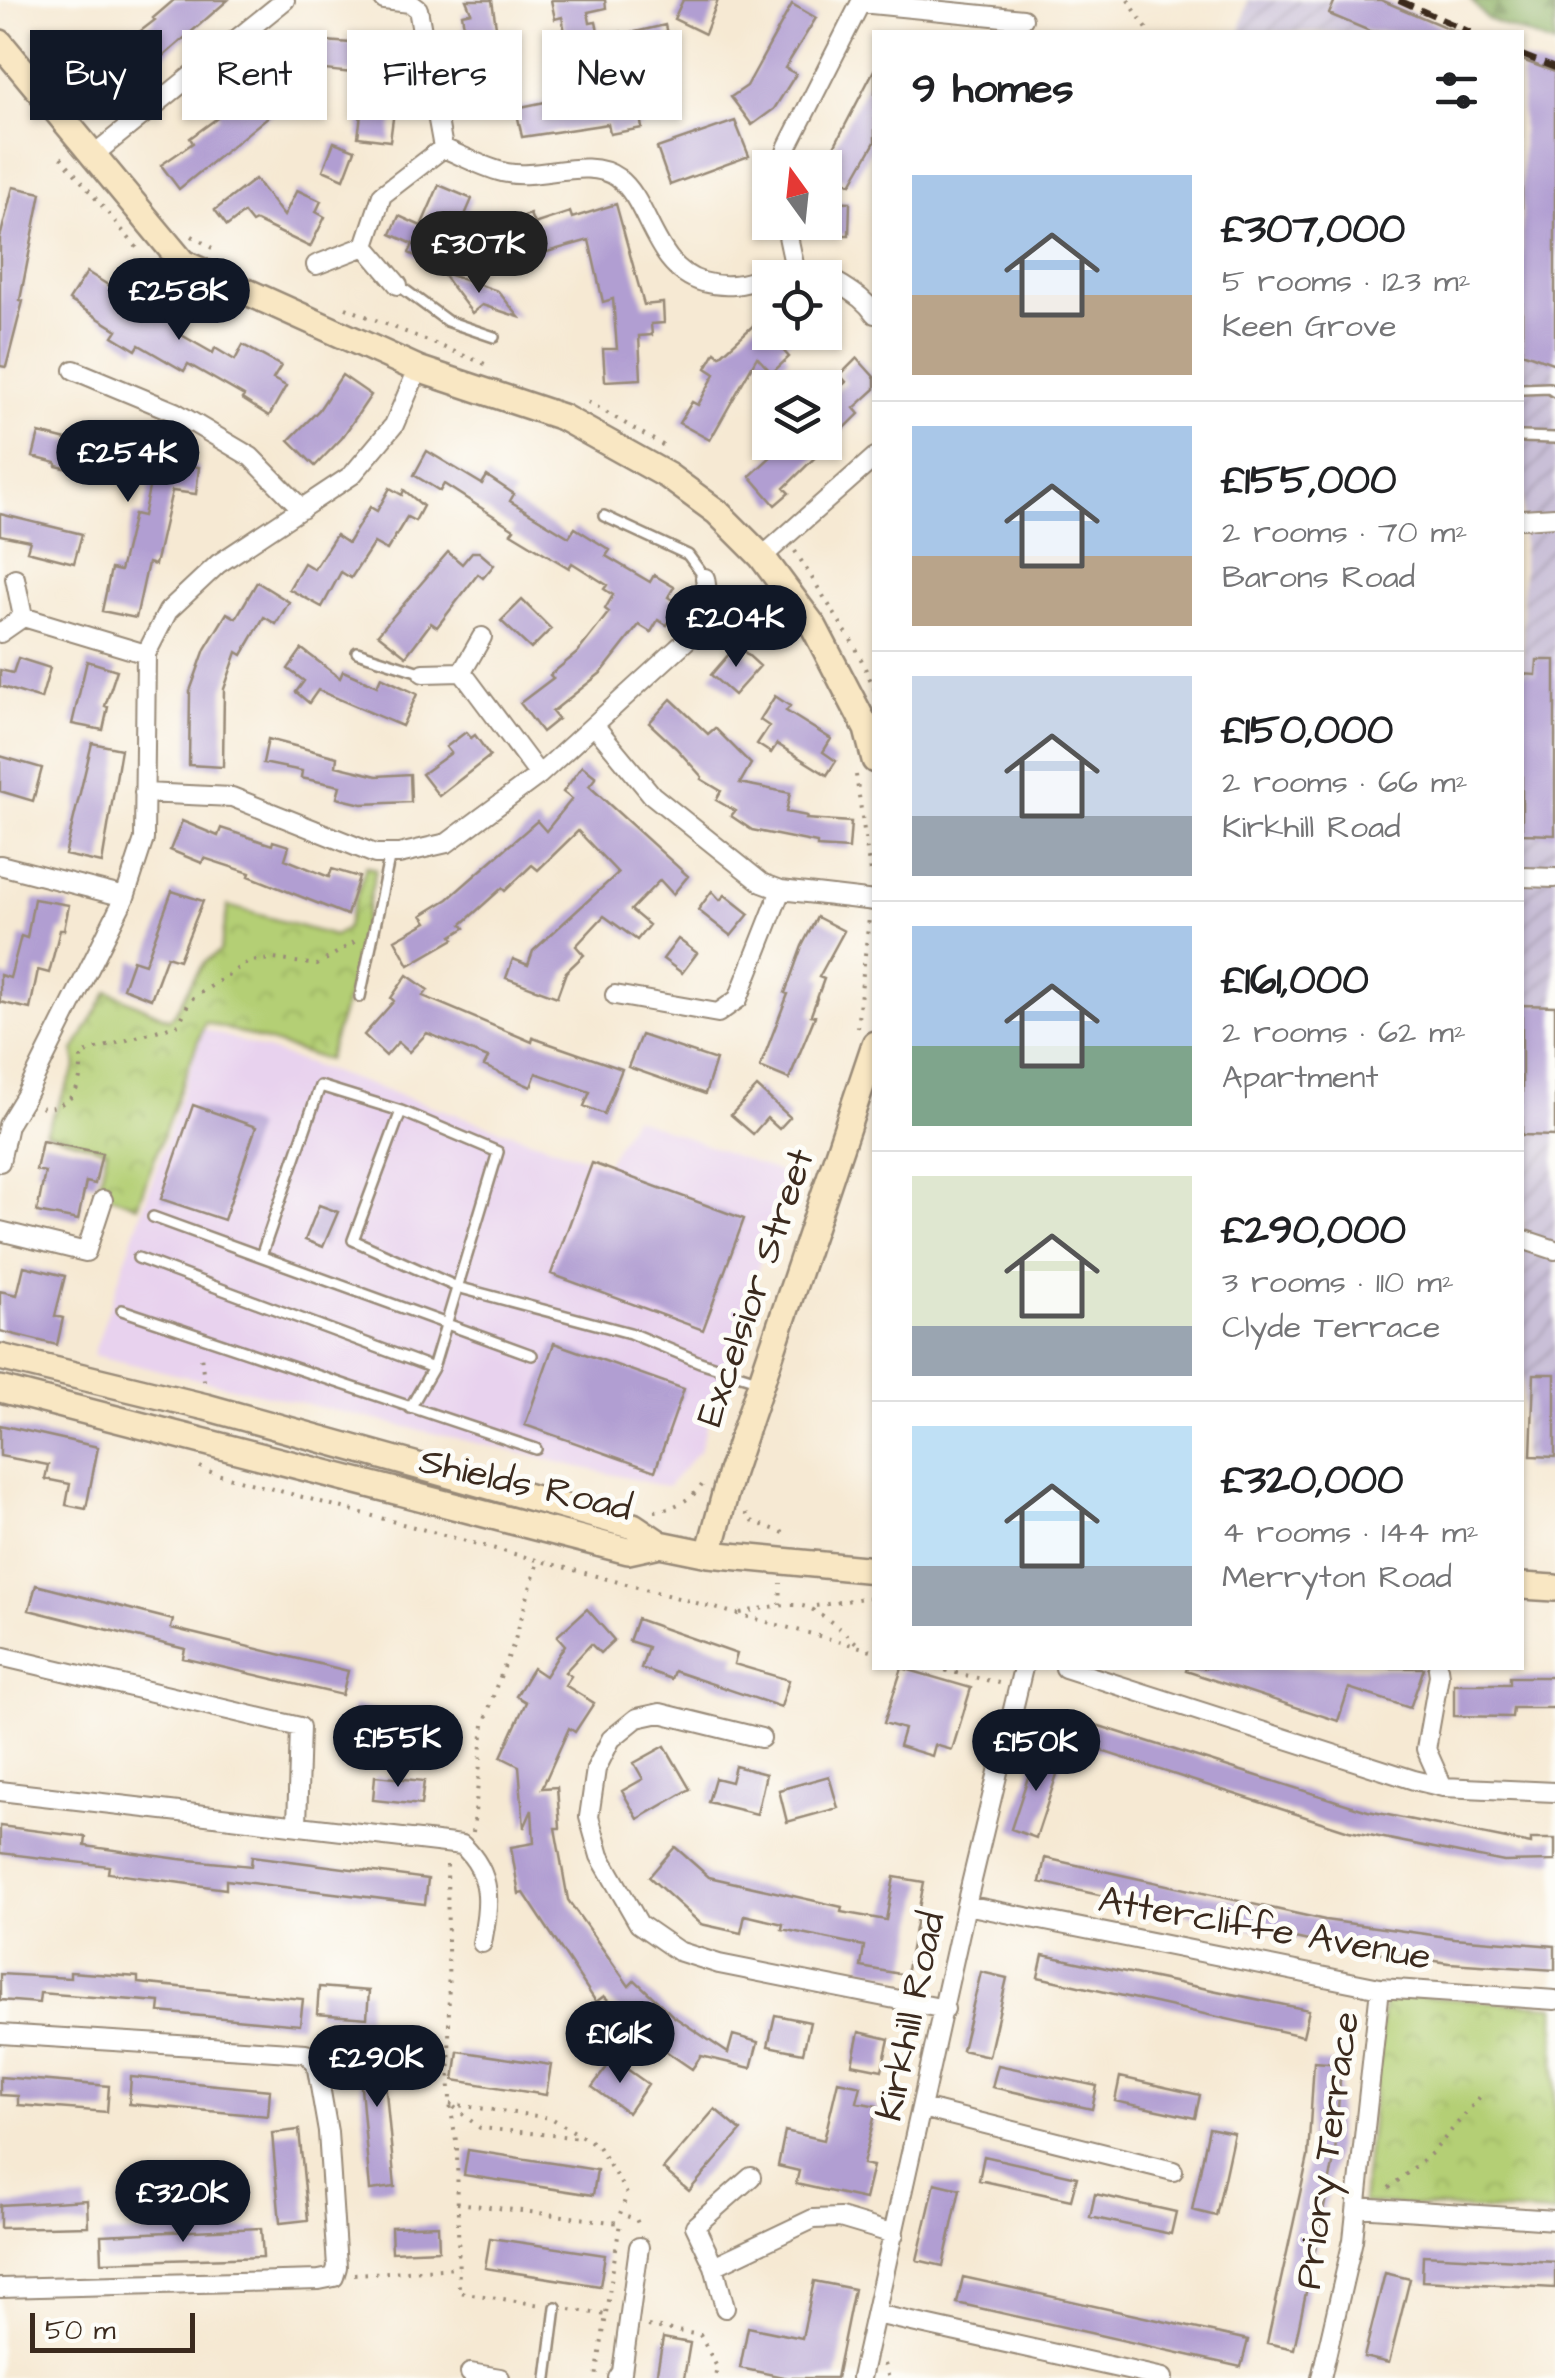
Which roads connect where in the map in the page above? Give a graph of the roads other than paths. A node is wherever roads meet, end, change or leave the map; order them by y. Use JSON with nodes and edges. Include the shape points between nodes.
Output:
{"nodes":[{"id":1,"x":285,"y":0,"type":"edge"},
{"id":2,"x":384,"y":0,"type":"edge"},
{"id":3,"x":861,"y":2,"type":"edge"},
{"id":4,"x":967,"y":8,"type":"edge"},
{"id":5,"x":1023,"y":20,"type":"dead end"},
{"id":6,"x":0,"y":43,"type":"edge"},
{"id":7,"x":443,"y":148,"type":"junction"},
{"id":8,"x":787,"y":150,"type":"edge"},
{"id":9,"x":92,"y":156,"type":"junction"},
{"id":10,"x":365,"y":246,"type":"junction"},
{"id":11,"x":316,"y":265,"type":"dead end"},
{"id":12,"x":752,"y":281,"type":"edge"},
{"id":13,"x":398,"y":285,"type":"joint"},
{"id":14,"x":842,"y":286,"type":"edge"},
{"id":15,"x":872,"y":310,"type":"edge"},
{"id":16,"x":494,"y":336,"type":"dead end"},
{"id":17,"x":418,"y":368,"type":"junction"},
{"id":18,"x":74,"y":370,"type":"dead end"},
{"id":19,"x":1524,"y":389,"type":"edge"},
{"id":20,"x":1555,"y":392,"type":"edge"},
{"id":21,"x":1524,"y":437,"type":"edge"},
{"id":22,"x":1555,"y":438,"type":"edge"},
{"id":23,"x":872,"y":460,"type":"edge"},
{"id":24,"x":302,"y":509,"type":"junction"},
{"id":25,"x":604,"y":516,"type":"dead end"},
{"id":26,"x":1555,"y":518,"type":"edge"},
{"id":27,"x":1524,"y":520,"type":"edge"},
{"id":28,"x":762,"y":557,"type":"junction"},
{"id":29,"x":15,"y":578,"type":"dead end"},
{"id":30,"x":705,"y":578,"type":"joint"},
{"id":31,"x":23,"y":617,"type":"junction"},
{"id":32,"x":712,"y":618,"type":"junction"},
{"id":33,"x":747,"y":628,"type":"dead end"},
{"id":34,"x":0,"y":633,"type":"edge"},
{"id":35,"x":482,"y":636,"type":"dead end"},
{"id":36,"x":357,"y":652,"type":"dead end"},
{"id":37,"x":146,"y":654,"type":"junction"},
{"id":38,"x":462,"y":672,"type":"junction"},
{"id":39,"x":424,"y":673,"type":"joint"},
{"id":40,"x":594,"y":724,"type":"junction"},
{"id":41,"x":864,"y":760,"type":"edge"},
{"id":42,"x":538,"y":775,"type":"junction"},
{"id":43,"x":144,"y":793,"type":"junction"},
{"id":44,"x":390,"y":854,"type":"junction"},
{"id":45,"x":0,"y":866,"type":"edge"},
{"id":46,"x":1524,"y":877,"type":"edge"},
{"id":47,"x":1555,"y":878,"type":"edge"},
{"id":48,"x":781,"y":890,"type":"junction"},
{"id":49,"x":125,"y":896,"type":"junction"},
{"id":50,"x":872,"y":901,"type":"edge"},
{"id":51,"x":614,"y":995,"type":"dead end"},
{"id":52,"x":360,"y":997,"type":"dead end"},
{"id":53,"x":864,"y":1043,"type":"edge"},
{"id":54,"x":401,"y":1111,"type":"junction"},
{"id":55,"x":0,"y":1162,"type":"edge"},
{"id":56,"x":103,"y":1200,"type":"dead end"},
{"id":57,"x":153,"y":1217,"type":"dead end"},
{"id":58,"x":0,"y":1231,"type":"edge"},
{"id":59,"x":1524,"y":1239,"type":"edge"},
{"id":60,"x":1555,"y":1250,"type":"edge"},
{"id":61,"x":260,"y":1256,"type":"junction"},
{"id":62,"x":138,"y":1258,"type":"dead end"},
{"id":63,"x":457,"y":1287,"type":"junction"},
{"id":64,"x":122,"y":1310,"type":"dead end"},
{"id":65,"x":446,"y":1324,"type":"junction"},
{"id":66,"x":532,"y":1355,"type":"dead end"},
{"id":67,"x":0,"y":1357,"type":"edge"},
{"id":68,"x":433,"y":1368,"type":"junction"},
{"id":69,"x":762,"y":1382,"type":"junction"},
{"id":70,"x":0,"y":1389,"type":"edge"},
{"id":71,"x":410,"y":1408,"type":"junction"},
{"id":72,"x":536,"y":1449,"type":"dead end"},
{"id":73,"x":660,"y":1544,"type":"junction"},
{"id":74,"x":709,"y":1554,"type":"junction"},
{"id":75,"x":872,"y":1570,"type":"edge"},
{"id":76,"x":1524,"y":1586,"type":"edge"},
{"id":77,"x":1555,"y":1588,"type":"edge"},
{"id":78,"x":0,"y":1656,"type":"edge"},
{"id":79,"x":1022,"y":1670,"type":"edge"},
{"id":80,"x":1072,"y":1670,"type":"edge"},
{"id":81,"x":1438,"y":1670,"type":"edge"},
{"id":82,"x":761,"y":1738,"type":"dead end"},
{"id":83,"x":1443,"y":1787,"type":"junction"},
{"id":84,"x":0,"y":1791,"type":"edge"},
{"id":85,"x":1555,"y":1792,"type":"edge"},
{"id":86,"x":297,"y":1826,"type":"junction"},
{"id":87,"x":966,"y":1905,"type":"junction"},
{"id":88,"x":482,"y":1944,"type":"dead end"},
{"id":89,"x":1380,"y":1988,"type":"junction"},
{"id":90,"x":1555,"y":2000,"type":"edge"},
{"id":91,"x":945,"y":2010,"type":"junction"},
{"id":92,"x":0,"y":2034,"type":"edge"},
{"id":93,"x":922,"y":2108,"type":"junction"},
{"id":94,"x":1173,"y":2171,"type":"dead end"},
{"id":95,"x":751,"y":2177,"type":"dead end"},
{"id":96,"x":1365,"y":2208,"type":"junction"},
{"id":97,"x":1555,"y":2220,"type":"edge"},
{"id":98,"x":894,"y":2234,"type":"junction"},
{"id":99,"x":640,"y":2247,"type":"road end"},
{"id":100,"x":714,"y":2266,"type":"junction"},
{"id":101,"x":0,"y":2288,"type":"edge"},
{"id":102,"x":556,"y":2307,"type":"road end"},
{"id":103,"x":725,"y":2308,"type":"dead end"},
{"id":104,"x":876,"y":2314,"type":"junction"},
{"id":105,"x":1102,"y":2371,"type":"edge"},
{"id":106,"x":470,"y":2373,"type":"dead end"},
{"id":107,"x":500,"y":2378,"type":"edge"},
{"id":108,"x":548,"y":2378,"type":"edge"},
{"id":109,"x":618,"y":2378,"type":"edge"},
{"id":110,"x":861,"y":2378,"type":"edge"},
{"id":111,"x":1163,"y":2378,"type":"edge"},
{"id":112,"x":1322,"y":2378,"type":"edge"}],
"edges":[{"from":1,"to":9,"type":"street"},
{"from":2,"to":7,"type":"street","via":[[418,9]]},
{"from":3,"to":4,"type":"street"},
{"from":3,"to":8,"type":"street"},
{"from":4,"to":5,"type":"street"},
{"from":6,"to":9,"type":"street"},
{"from":7,"to":10,"type":"street","via":[[382,196]]},
{"from":7,"to":12,"type":"street","via":[[507,173],[604,169],[623,181],[670,261],[699,281],[733,287]]},
{"from":9,"to":17,"type":"street","via":[[183,263]]},
{"from":10,"to":11,"type":"street"},
{"from":10,"to":13,"type":"street"},
{"from":13,"to":16,"type":"lane","via":[[447,321]]},
{"from":14,"to":15,"type":"street"},
{"from":17,"to":24,"type":"street","via":[[394,425],[352,475]]},
{"from":17,"to":28,"type":"street","via":[[562,417],[668,476]]},
{"from":18,"to":24,"type":"street","via":[[175,412],[250,456]]},
{"from":19,"to":20,"type":"lane"},
{"from":21,"to":22,"type":"lane"},
{"from":23,"to":28,"type":"street"},
{"from":24,"to":37,"type":"street","via":[[218,564],[168,612]]},
{"from":25,"to":30,"type":"lane","via":[[688,555]]},
{"from":26,"to":27,"type":"street"},
{"from":28,"to":41,"type":"street","via":[[814,627],[867,729]]},
{"from":29,"to":31,"type":"street"},
{"from":30,"to":32,"type":"street"},
{"from":31,"to":34,"type":"street"},
{"from":31,"to":37,"type":"street"},
{"from":32,"to":33,"type":"street"},
{"from":32,"to":40,"type":"street"},
{"from":35,"to":38,"type":"street"},
{"from":36,"to":39,"type":"lane"},
{"from":37,"to":43,"type":"street"},
{"from":38,"to":39,"type":"street"},
{"from":38,"to":42,"type":"street"},
{"from":40,"to":42,"type":"street"},
{"from":40,"to":48,"type":"street","via":[[652,795],[762,883]]},
{"from":42,"to":44,"type":"street","via":[[447,843]]},
{"from":43,"to":44,"type":"street","via":[[232,797],[356,848]]},
{"from":43,"to":49,"type":"street","via":[[144,838]]},
{"from":44,"to":52,"type":"lane"},
{"from":45,"to":49,"type":"street"},
{"from":46,"to":47,"type":"street"},
{"from":48,"to":50,"type":"street"},
{"from":48,"to":51,"type":"street","via":[[738,999],[718,1014]]},
{"from":49,"to":55,"type":"street","via":[[8,1125]]},
{"from":53,"to":69,"type":"street","name":"Excelsior Street"},
{"from":54,"to":61,"type":"lane","via":[[320,1086]]},
{"from":54,"to":63,"type":"lane","via":[[498,1152]]},
{"from":54,"to":63,"type":"lane","via":[[353,1240]]},
{"from":56,"to":58,"type":"street","via":[[86,1252]]},
{"from":57,"to":61,"type":"lane"},
{"from":59,"to":60,"type":"street"},
{"from":61,"to":65,"type":"lane"},
{"from":62,"to":68,"type":"lane"},
{"from":63,"to":65,"type":"lane"},
{"from":63,"to":69,"type":"lane","via":[[630,1333]]},
{"from":64,"to":71,"type":"lane"},
{"from":65,"to":66,"type":"lane"},
{"from":65,"to":68,"type":"lane"},
{"from":67,"to":73,"type":"street","name":"Shields Road","via":[[206,1406],[633,1526]]},
{"from":68,"to":71,"type":"lane"},
{"from":69,"to":74,"type":"street","name":"Excelsior Street"},
{"from":70,"to":73,"type":"street","name":"Shields Road","via":[[628,1551]]},
{"from":71,"to":72,"type":"lane"},
{"from":73,"to":74,"type":"street"},
{"from":74,"to":75,"type":"street"},
{"from":76,"to":77,"type":"street"},
{"from":78,"to":86,"type":"street","via":[[300,1727]]},
{"from":79,"to":87,"type":"street","name":"Kirkhill Road"},
{"from":80,"to":83,"type":"street"},
{"from":81,"to":83,"type":"street","via":[[1426,1748]]},
{"from":82,"to":91,"type":"street","via":[[660,1713],[637,1718],[611,1738],[596,1769],[589,1817],[600,1856],[640,1924],[678,1951],[719,1964]]},
{"from":83,"to":85,"type":"street"},
{"from":84,"to":86,"type":"street"},
{"from":86,"to":88,"type":"street","via":[[462,1845],[490,1898]]},
{"from":87,"to":89,"type":"street","name":"Attercliffe Avenue"},
{"from":87,"to":91,"type":"street","name":"Kirkhill Road"},
{"from":89,"to":90,"type":"street","name":"Attercliffe Avenue"},
{"from":89,"to":96,"type":"street","name":"Priory Terrace"},
{"from":91,"to":93,"type":"street","name":"Kirkhill Road"},
{"from":92,"to":101,"type":"street","via":[[306,2053],[316,2063],[328,2132],[338,2267],[334,2277],[319,2280]]},
{"from":93,"to":94,"type":"street"},
{"from":93,"to":98,"type":"street","name":"Kirkhill Road"},
{"from":95,"to":100,"type":"street","via":[[695,2226]]},
{"from":96,"to":97,"type":"street"},
{"from":96,"to":112,"type":"street","name":"Priory Terrace"},
{"from":98,"to":100,"type":"street","via":[[840,2218],[813,2219]]},
{"from":98,"to":104,"type":"street","name":"Kirkhill Road"},
{"from":99,"to":109,"type":"street"},
{"from":100,"to":103,"type":"street"},
{"from":102,"to":108,"type":"lane"},
{"from":104,"to":105,"type":"street"},
{"from":104,"to":110,"type":"street","name":"Kirkhill Road"},
{"from":105,"to":111,"type":"street"},
{"from":106,"to":107,"type":"street"}]}
